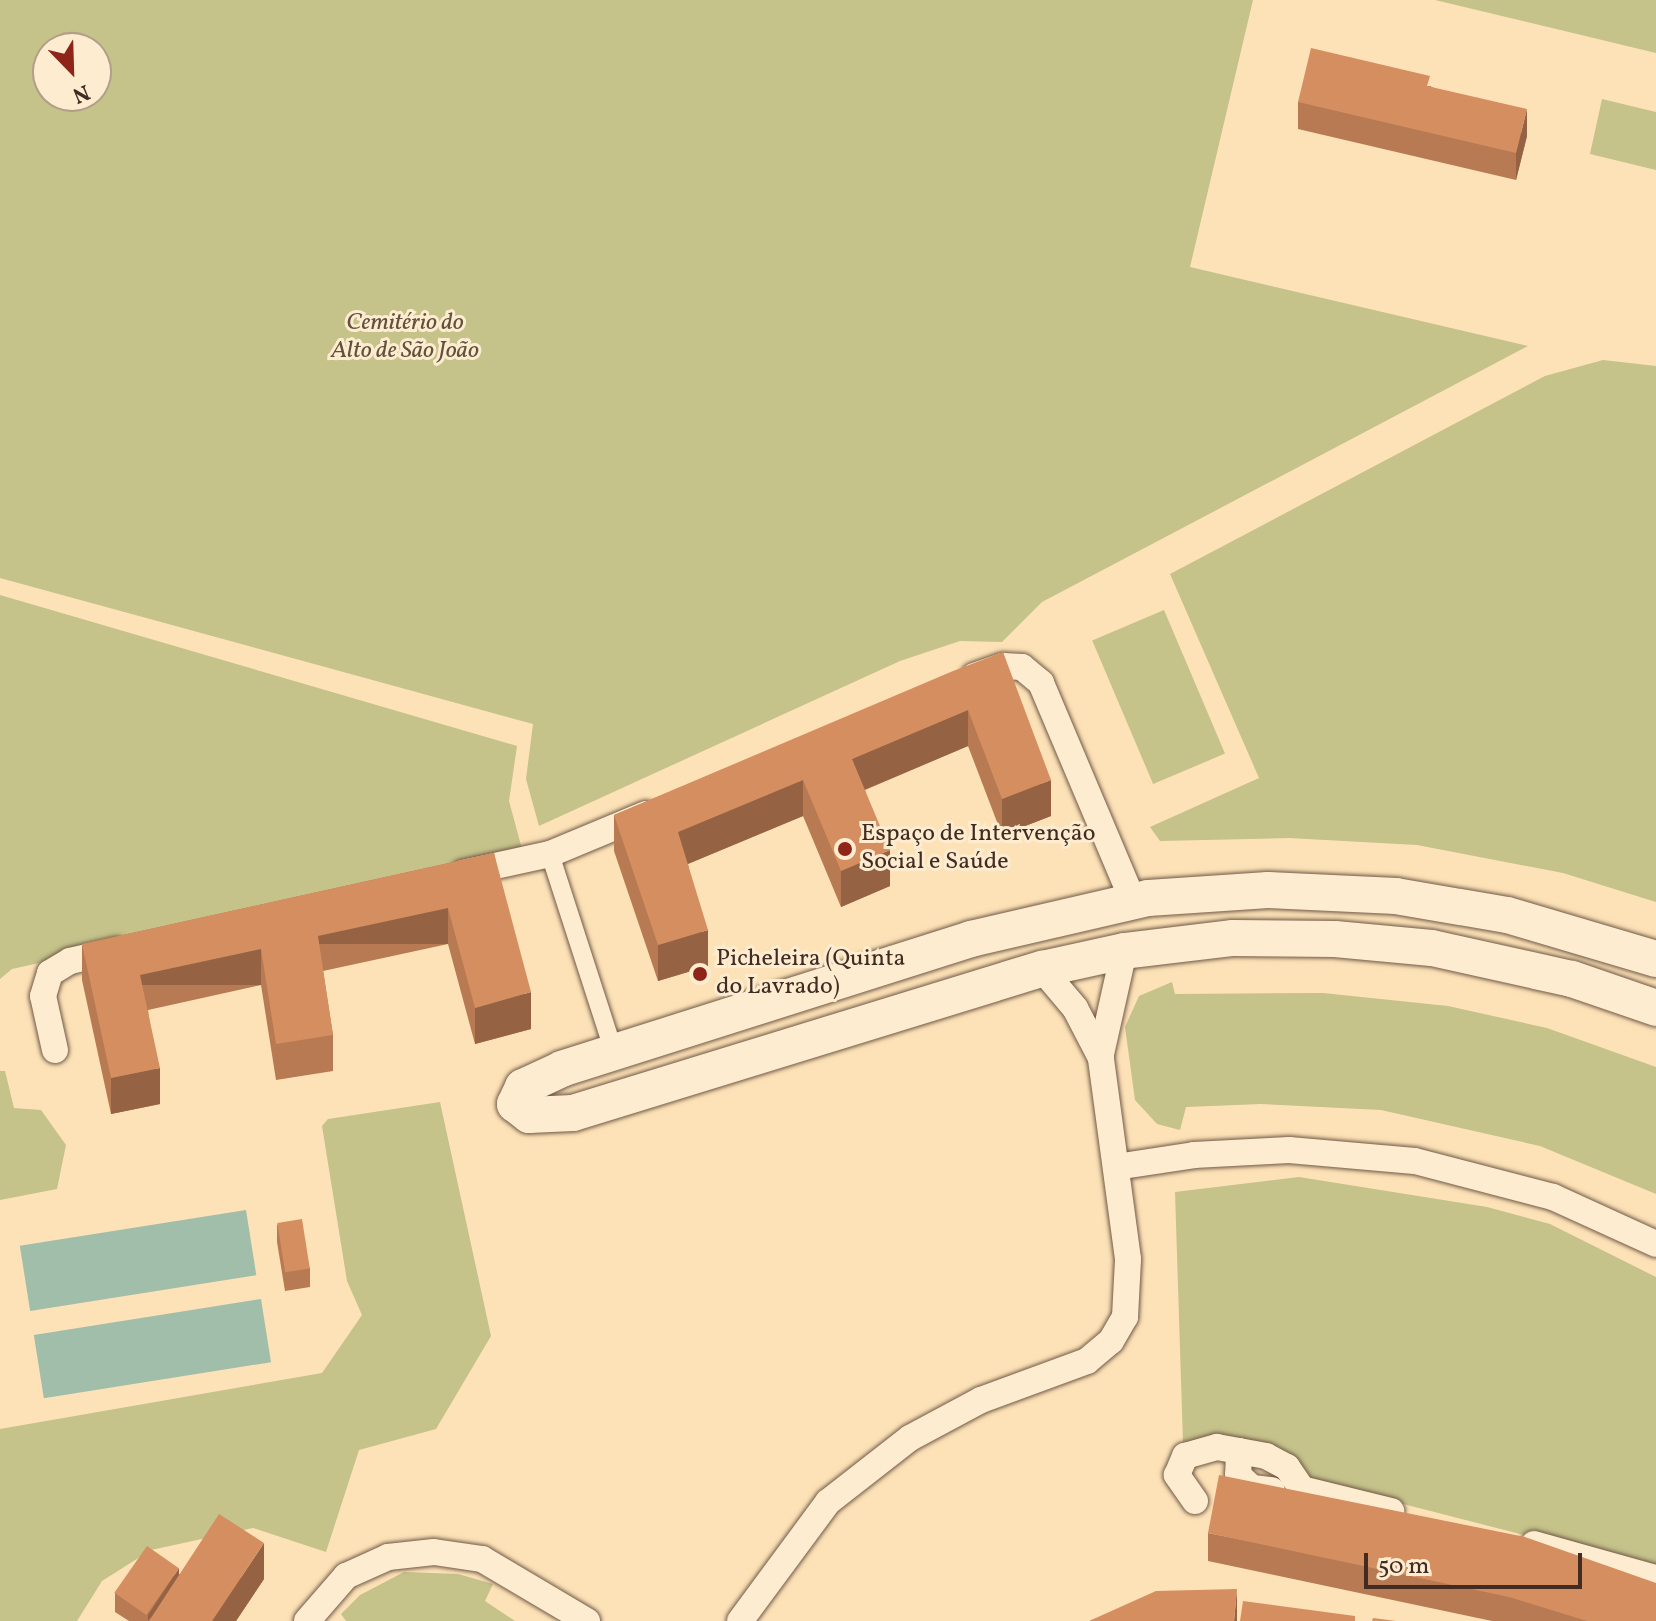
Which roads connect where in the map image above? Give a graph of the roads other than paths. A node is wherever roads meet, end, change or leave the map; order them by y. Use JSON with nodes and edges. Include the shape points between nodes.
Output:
{"nodes":[{"id":1,"x":949,"y":687,"type":"edge"},
{"id":2,"x":675,"y":802,"type":"edge"},
{"id":3,"x":550,"y":854,"type":"junction"},
{"id":4,"x":441,"y":878,"type":"edge"},
{"id":5,"x":1133,"y":901,"type":"junction"},
{"id":6,"x":147,"y":944,"type":"edge"},
{"id":7,"x":1124,"y":951,"type":"junction"},
{"id":8,"x":1656,"y":959,"type":"edge"},
{"id":9,"x":1042,"y":969,"type":"junction"},
{"id":10,"x":1656,"y":1008,"type":"edge"},
{"id":11,"x":55,"y":1050,"type":"dead end"},
{"id":12,"x":614,"y":1052,"type":"junction"},
{"id":13,"x":1101,"y":1058,"type":"junction"},
{"id":14,"x":1116,"y":1167,"type":"junction"},
{"id":15,"x":1656,"y":1244,"type":"edge"},
{"id":16,"x":1195,"y":1501,"type":"dead end"},
{"id":17,"x":1415,"y":1517,"type":"edge"},
{"id":18,"x":1506,"y":1537,"type":"edge"},
{"id":19,"x":1656,"y":1578,"type":"edge"},
{"id":20,"x":307,"y":1621,"type":"edge"},
{"id":21,"x":587,"y":1621,"type":"edge"},
{"id":22,"x":740,"y":1621,"type":"edge"}],
"edges":[{"from":1,"to":5,"type":"street","via":[[1003,666],[1022,667],[1041,683]]},
{"from":2,"to":3,"type":"street"},
{"from":3,"to":4,"type":"street"},
{"from":3,"to":12,"type":"street"},
{"from":5,"to":8,"type":"main road","via":[[1226,890],[1396,896],[1507,915]]},
{"from":5,"to":12,"type":"main road","via":[[971,939]]},
{"from":6,"to":11,"type":"street","via":[[70,961],[50,973],[43,996]]},
{"from":7,"to":9,"type":"main road"},
{"from":7,"to":10,"type":"main road","via":[[1233,938],[1379,942],[1537,970]]},
{"from":7,"to":13,"type":"street"},
{"from":9,"to":12,"type":"main road","via":[[573,1113],[529,1115],[515,1104],[515,1096],[533,1080]]},
{"from":9,"to":13,"type":"street","via":[[1075,1008]]},
{"from":13,"to":14,"type":"street"},
{"from":14,"to":15,"type":"street","via":[[1194,1155],[1324,1151],[1442,1166],[1553,1197]]},
{"from":14,"to":22,"type":"street","via":[[1130,1285],[1125,1317],[1111,1341],[1075,1367],[981,1400],[910,1438],[828,1502]]},
{"from":16,"to":17,"type":"street","via":[[1177,1475],[1185,1456],[1217,1447],[1287,1467],[1302,1489]]},
{"from":18,"to":19,"type":"street"},
{"from":20,"to":21,"type":"street","via":[[346,1576],[388,1557],[434,1552],[482,1559]]}]}
